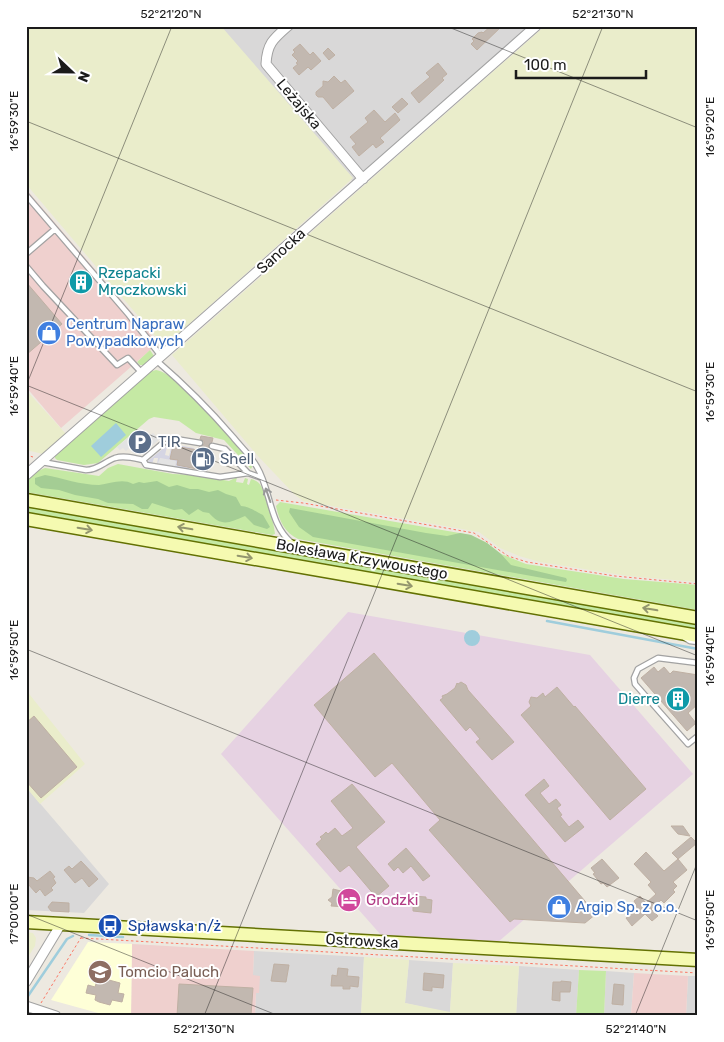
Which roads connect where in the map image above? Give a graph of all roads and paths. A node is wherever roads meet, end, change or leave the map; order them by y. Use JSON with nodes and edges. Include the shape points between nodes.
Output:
{"nodes":[{"id":1,"x":288,"y":26,"type":"edge"},
{"id":2,"x":536,"y":26,"type":"edge"},
{"id":3,"x":363,"y":179,"type":"junction"},
{"id":4,"x":26,"y":195,"type":"edge"},
{"id":5,"x":55,"y":229,"type":"junction"},
{"id":6,"x":26,"y":254,"type":"edge"},
{"id":7,"x":26,"y":266,"type":"edge"},
{"id":8,"x":159,"y":359,"type":"junction"},
{"id":9,"x":142,"y":374,"type":"junction"},
{"id":10,"x":200,"y":443,"type":"dead end"},
{"id":11,"x":212,"y":446,"type":"dead end"},
{"id":12,"x":142,"y":460,"type":"junction"},
{"id":13,"x":42,"y":462,"type":"junction"},
{"id":14,"x":248,"y":473,"type":"junction"},
{"id":15,"x":26,"y":475,"type":"edge"},
{"id":16,"x":263,"y":479,"type":"junction"},
{"id":17,"x":26,"y":500,"type":"edge"},
{"id":18,"x":282,"y":500,"type":"dead end"},
{"id":19,"x":26,"y":519,"type":"edge"},
{"id":20,"x":302,"y":548,"type":"junction"},
{"id":21,"x":698,"y":584,"type":"edge"},
{"id":22,"x":698,"y":618,"type":"edge"},
{"id":23,"x":675,"y":632,"type":"junction"},
{"id":24,"x":698,"y":636,"type":"edge"},
{"id":25,"x":698,"y":642,"type":"edge"},
{"id":26,"x":698,"y":664,"type":"edge"},
{"id":27,"x":698,"y":736,"type":"edge"},
{"id":28,"x":26,"y":922,"type":"edge"},
{"id":29,"x":61,"y":924,"type":"junction"},
{"id":30,"x":84,"y":925,"type":"junction"},
{"id":31,"x":81,"y":938,"type":"junction"},
{"id":32,"x":698,"y":960,"type":"edge"},
{"id":33,"x":698,"y":973,"type":"edge"},
{"id":34,"x":26,"y":982,"type":"edge"},
{"id":35,"x":26,"y":1006,"type":"edge"},
{"id":36,"x":37,"y":1010,"type":"junction"},
{"id":37,"x":56,"y":1016,"type":"edge"}],
"edges":[{"from":1,"to":3,"type":"street","name":"Leżajska","via":[[273,39],[267,50],[266,64]]},
{"from":2,"to":3,"type":"street","name":"Sanocka"},
{"from":3,"to":8,"type":"street","name":"Sanocka"},
{"from":4,"to":5,"type":"lane"},
{"from":5,"to":6,"type":"lane"},
{"from":5,"to":8,"type":"lane","via":[[129,315]]},
{"from":7,"to":9,"type":"lane","via":[[117,365],[128,358]]},
{"from":8,"to":9,"type":"street","name":"Sanocka"},
{"from":8,"to":16,"type":"lane","via":[[205,404],[254,462]]},
{"from":9,"to":13,"type":"street","name":"Sanocka"},
{"from":10,"to":12,"type":"lane","via":[[169,438]]},
{"from":11,"to":14,"type":"lane","via":[[225,449]]},
{"from":12,"to":13,"type":"lane","via":[[117,458],[88,470]]},
{"from":12,"to":14,"type":"lane","via":[[149,466],[220,477]]},
{"from":13,"to":15,"type":"street","name":"Sanocka"},
{"from":14,"to":16,"type":"lane"},
{"from":20,"to":16,"type":"lane","one_way":true,"via":[[289,540],[278,525]]},
{"from":20,"to":17,"type":"main road","name":"Bolesława Krzywoustego","one_way":true},
{"from":18,"to":21,"type":"path","via":[[474,534],[508,556],[527,562],[615,576]]},
{"from":19,"to":23,"type":"main road","name":"Bolesława Krzywoustego","one_way":true},
{"from":22,"to":20,"type":"main road","name":"Bolesława Krzywoustego","one_way":true},
{"from":23,"to":24,"type":"main road","name":"Bolesława Krzywoustego"},
{"from":23,"to":25,"type":"lane"},
{"from":26,"to":27,"type":"lane","via":[[658,658],[638,670],[634,678],[635,684],[688,744]]},
{"from":28,"to":29,"type":"main road","name":"Ostrowska"},
{"from":29,"to":30,"type":"main road","name":"Ostrowska"},
{"from":29,"to":34,"type":"street"},
{"from":30,"to":31,"type":"path"},
{"from":30,"to":32,"type":"main road","name":"Ostrowska"},
{"from":31,"to":33,"type":"path"},
{"from":31,"to":36,"type":"path"},
{"from":35,"to":36,"type":"street"},
{"from":36,"to":37,"type":"street"}]}
